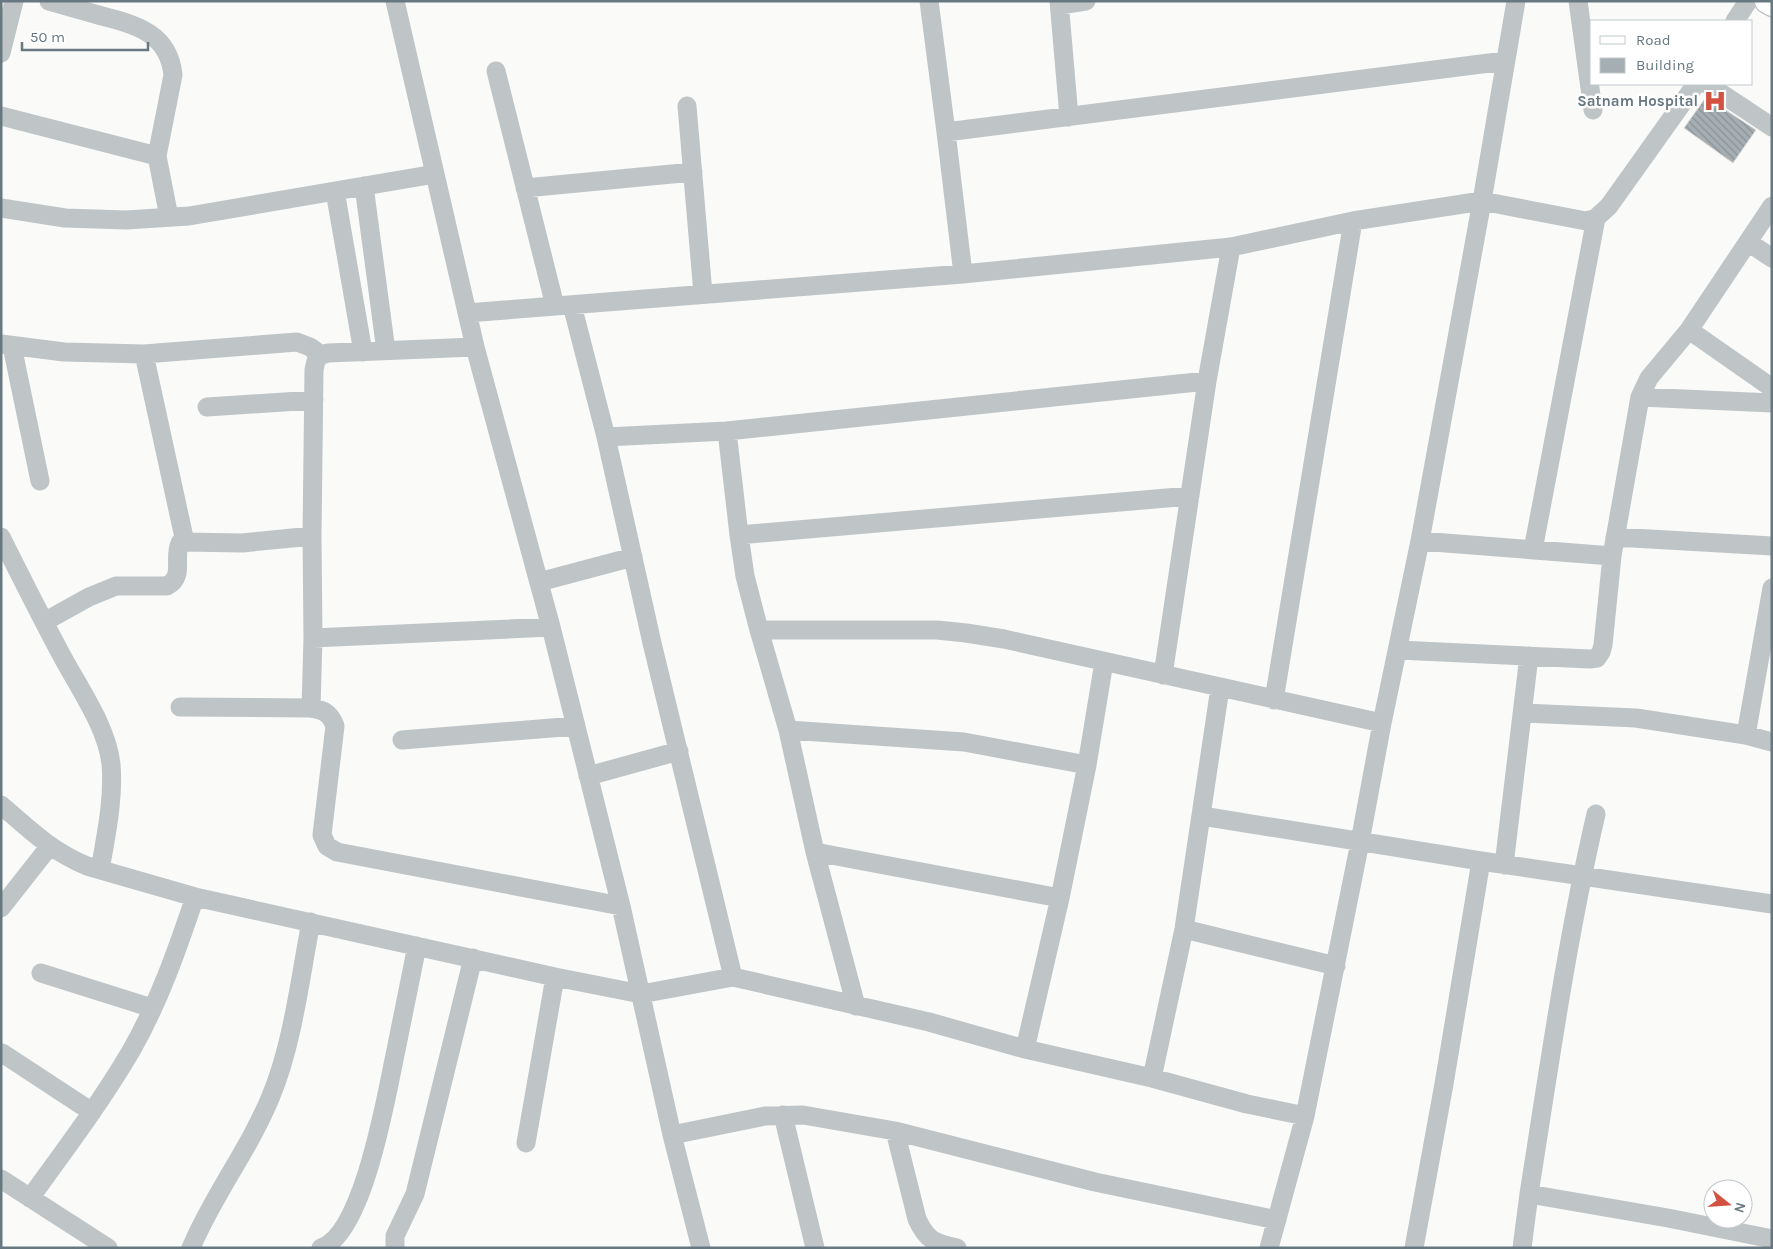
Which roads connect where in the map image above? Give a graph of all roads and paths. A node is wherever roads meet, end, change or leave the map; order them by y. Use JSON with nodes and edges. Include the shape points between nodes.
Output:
{"nodes":[{"id":1,"x":14,"y":1,"type":"edge"},
{"id":2,"x":49,"y":1,"type":"edge"},
{"id":3,"x":395,"y":1,"type":"edge"},
{"id":4,"x":929,"y":1,"type":"edge"},
{"id":5,"x":1086,"y":1,"type":"edge"},
{"id":6,"x":1516,"y":1,"type":"edge"},
{"id":7,"x":1578,"y":1,"type":"edge"},
{"id":8,"x":1748,"y":1,"type":"edge"},
{"id":9,"x":1768,"y":1,"type":"edge"},
{"id":10,"x":1060,"y":3,"type":"edge"},
{"id":11,"x":1772,"y":4,"type":"edge"},
{"id":12,"x":1736,"y":20,"type":"edge"},
{"id":13,"x":1,"y":53,"type":"edge"},
{"id":14,"x":1505,"y":62,"type":"junction"},
{"id":15,"x":496,"y":71,"type":"dead end"},
{"id":16,"x":1695,"y":85,"type":"edge"},
{"id":17,"x":1709,"y":85,"type":"edge"},
{"id":18,"x":687,"y":106,"type":"dead end"},
{"id":19,"x":1593,"y":110,"type":"dead end"},
{"id":20,"x":1,"y":116,"type":"edge"},
{"id":21,"x":1069,"y":117,"type":"junction"},
{"id":22,"x":1772,"y":127,"type":"edge"},
{"id":23,"x":946,"y":132,"type":"junction"},
{"id":24,"x":158,"y":156,"type":"junction"},
{"id":25,"x":693,"y":172,"type":"junction"},
{"id":26,"x":436,"y":174,"type":"junction"},
{"id":27,"x":364,"y":186,"type":"junction"},
{"id":28,"x":525,"y":188,"type":"junction"},
{"id":29,"x":335,"y":191,"type":"junction"},
{"id":30,"x":1482,"y":201,"type":"junction"},
{"id":31,"x":1772,"y":206,"type":"edge"},
{"id":32,"x":1,"y":208,"type":"edge"},
{"id":33,"x":169,"y":217,"type":"junction"},
{"id":34,"x":1596,"y":218,"type":"junction"},
{"id":35,"x":1353,"y":221,"type":"junction"},
{"id":36,"x":1748,"y":242,"type":"junction"},
{"id":37,"x":1231,"y":247,"type":"junction"},
{"id":38,"x":1772,"y":258,"type":"edge"},
{"id":39,"x":962,"y":274,"type":"junction"},
{"id":40,"x":703,"y":294,"type":"junction"},
{"id":41,"x":564,"y":305,"type":"junction"},
{"id":42,"x":467,"y":313,"type":"junction"},
{"id":43,"x":1689,"y":330,"type":"junction"},
{"id":44,"x":7,"y":345,"type":"edge"},
{"id":45,"x":475,"y":347,"type":"junction"},
{"id":46,"x":386,"y":351,"type":"junction"},
{"id":47,"x":363,"y":352,"type":"junction"},
{"id":48,"x":144,"y":354,"type":"junction"},
{"id":49,"x":321,"y":355,"type":"junction"},
{"id":50,"x":1207,"y":381,"type":"junction"},
{"id":51,"x":1772,"y":388,"type":"edge"},
{"id":52,"x":1640,"y":397,"type":"junction"},
{"id":53,"x":314,"y":400,"type":"junction"},
{"id":54,"x":1772,"y":403,"type":"edge"},
{"id":55,"x":208,"y":408,"type":"dead end"},
{"id":56,"x":727,"y":431,"type":"junction"},
{"id":57,"x":606,"y":437,"type":"junction"},
{"id":58,"x":40,"y":481,"type":"dead end"},
{"id":59,"x":1190,"y":496,"type":"junction"},
{"id":60,"x":739,"y":535,"type":"junction"},
{"id":61,"x":312,"y":536,"type":"junction"},
{"id":62,"x":1615,"y":536,"type":"junction"},
{"id":63,"x":1,"y":537,"type":"edge"},
{"id":64,"x":185,"y":542,"type":"junction"},
{"id":65,"x":1420,"y":542,"type":"junction"},
{"id":66,"x":1772,"y":546,"type":"edge"},
{"id":67,"x":1533,"y":550,"type":"junction"},
{"id":68,"x":1612,"y":556,"type":"junction"},
{"id":69,"x":633,"y":557,"type":"junction"},
{"id":70,"x":538,"y":582,"type":"junction"},
{"id":71,"x":1772,"y":588,"type":"edge"},
{"id":72,"x":44,"y":622,"type":"junction"},
{"id":73,"x":551,"y":627,"type":"junction"},
{"id":74,"x":759,"y":630,"type":"junction"},
{"id":75,"x":313,"y":638,"type":"junction"},
{"id":76,"x":1398,"y":650,"type":"junction"},
{"id":77,"x":1529,"y":656,"type":"junction"},
{"id":78,"x":1104,"y":662,"type":"junction"},
{"id":79,"x":1163,"y":676,"type":"junction"},
{"id":80,"x":1220,"y":688,"type":"junction"},
{"id":81,"x":1274,"y":700,"type":"junction"},
{"id":82,"x":180,"y":707,"type":"dead end"},
{"id":83,"x":311,"y":708,"type":"junction"},
{"id":84,"x":1522,"y":713,"type":"junction"},
{"id":85,"x":1382,"y":723,"type":"junction"},
{"id":86,"x":576,"y":726,"type":"junction"},
{"id":87,"x":788,"y":730,"type":"junction"},
{"id":88,"x":1746,"y":735,"type":"junction"},
{"id":89,"x":402,"y":740,"type":"dead end"},
{"id":90,"x":1772,"y":742,"type":"edge"},
{"id":91,"x":678,"y":751,"type":"junction"},
{"id":92,"x":1087,"y":765,"type":"junction"},
{"id":93,"x":588,"y":776,"type":"junction"},
{"id":94,"x":1,"y":805,"type":"edge"},
{"id":95,"x":1596,"y":814,"type":"dead end"},
{"id":96,"x":1202,"y":816,"type":"junction"},
{"id":97,"x":1360,"y":842,"type":"junction"},
{"id":98,"x":49,"y":847,"type":"junction"},
{"id":99,"x":815,"y":852,"type":"junction"},
{"id":100,"x":1481,"y":862,"type":"junction"},
{"id":101,"x":1504,"y":865,"type":"junction"},
{"id":102,"x":100,"y":870,"type":"junction"},
{"id":103,"x":1582,"y":876,"type":"junction"},
{"id":104,"x":195,"y":897,"type":"junction"},
{"id":105,"x":1060,"y":898,"type":"junction"},
{"id":106,"x":1772,"y":904,"type":"edge"},
{"id":107,"x":621,"y":906,"type":"junction"},
{"id":108,"x":1,"y":908,"type":"edge"},
{"id":109,"x":311,"y":922,"type":"junction"},
{"id":110,"x":1184,"y":929,"type":"junction"},
{"id":111,"x":417,"y":946,"type":"junction"},
{"id":112,"x":474,"y":958,"type":"junction"},
{"id":113,"x":1336,"y":966,"type":"junction"},
{"id":114,"x":41,"y":973,"type":"dead end"},
{"id":115,"x":555,"y":977,"type":"junction"},
{"id":116,"x":734,"y":977,"type":"junction"},
{"id":117,"x":641,"y":994,"type":"junction"},
{"id":118,"x":856,"y":1006,"type":"junction"},
{"id":119,"x":152,"y":1008,"type":"junction"},
{"id":120,"x":1025,"y":1048,"type":"junction"},
{"id":121,"x":2,"y":1054,"type":"edge"},
{"id":122,"x":1152,"y":1078,"type":"junction"},
{"id":123,"x":92,"y":1112,"type":"junction"},
{"id":124,"x":783,"y":1115,"type":"junction"},
{"id":125,"x":1305,"y":1116,"type":"junction"},
{"id":126,"x":895,"y":1131,"type":"junction"},
{"id":127,"x":672,"y":1135,"type":"junction"},
{"id":128,"x":526,"y":1143,"type":"dead end"},
{"id":129,"x":1,"y":1179,"type":"edge"},
{"id":130,"x":1529,"y":1194,"type":"junction"},
{"id":131,"x":30,"y":1198,"type":"junction"},
{"id":132,"x":1277,"y":1220,"type":"junction"},
{"id":133,"x":1772,"y":1239,"type":"edge"},
{"id":134,"x":108,"y":1248,"type":"edge"},
{"id":135,"x":191,"y":1248,"type":"edge"},
{"id":136,"x":321,"y":1248,"type":"edge"},
{"id":137,"x":395,"y":1248,"type":"edge"},
{"id":138,"x":701,"y":1248,"type":"edge"},
{"id":139,"x":815,"y":1248,"type":"edge"},
{"id":140,"x":958,"y":1248,"type":"edge"},
{"id":141,"x":1269,"y":1248,"type":"edge"},
{"id":142,"x":1414,"y":1248,"type":"edge"},
{"id":143,"x":1522,"y":1248,"type":"edge"}],
"edges":[{"from":1,"to":13,"type":"street"},
{"from":2,"to":24,"type":"street","via":[[144,30],[167,51],[174,75]]},
{"from":3,"to":26,"type":"street"},
{"from":4,"to":23,"type":"street"},
{"from":5,"to":10,"type":"street"},
{"from":6,"to":14,"type":"street"},
{"from":7,"to":19,"type":"street"},
{"from":8,"to":12,"type":"street"},
{"from":9,"to":11,"type":"main road"},
{"from":10,"to":21,"type":"street"},
{"from":14,"to":21,"type":"street"},
{"from":14,"to":30,"type":"street"},
{"from":15,"to":28,"type":"street"},
{"from":16,"to":34,"type":"street","via":[[1617,195]]},
{"from":17,"to":22,"type":"street"},
{"from":18,"to":25,"type":"street"},
{"from":20,"to":24,"type":"street"},
{"from":21,"to":23,"type":"street"},
{"from":23,"to":39,"type":"street"},
{"from":24,"to":33,"type":"street"},
{"from":25,"to":28,"type":"street"},
{"from":25,"to":40,"type":"street"},
{"from":26,"to":27,"type":"street"},
{"from":26,"to":42,"type":"street"},
{"from":27,"to":29,"type":"street"},
{"from":27,"to":46,"type":"street"},
{"from":28,"to":41,"type":"street"},
{"from":29,"to":33,"type":"street"},
{"from":29,"to":47,"type":"street"},
{"from":30,"to":34,"type":"street","via":[[1574,220]]},
{"from":30,"to":35,"type":"street"},
{"from":30,"to":65,"type":"street"},
{"from":31,"to":36,"type":"street"},
{"from":32,"to":33,"type":"street","via":[[65,218],[126,220]]},
{"from":34,"to":67,"type":"street"},
{"from":35,"to":37,"type":"street"},
{"from":35,"to":81,"type":"street"},
{"from":36,"to":38,"type":"street"},
{"from":36,"to":43,"type":"street"},
{"from":37,"to":39,"type":"street"},
{"from":37,"to":50,"type":"street"},
{"from":39,"to":40,"type":"street"},
{"from":40,"to":41,"type":"street"},
{"from":41,"to":42,"type":"street"},
{"from":41,"to":57,"type":"street"},
{"from":42,"to":45,"type":"street"},
{"from":43,"to":51,"type":"street"},
{"from":43,"to":52,"type":"street","via":[[1649,378]]},
{"from":44,"to":48,"type":"street","via":[[64,352]]},
{"from":44,"to":58,"type":"street"},
{"from":45,"to":46,"type":"street"},
{"from":45,"to":70,"type":"street"},
{"from":46,"to":47,"type":"street"},
{"from":47,"to":49,"type":"street"},
{"from":48,"to":49,"type":"street","via":[[289,342],[304,344]]},
{"from":48,"to":64,"type":"street"},
{"from":49,"to":53,"type":"street","via":[[314,370]]},
{"from":50,"to":56,"type":"street"},
{"from":50,"to":59,"type":"street"},
{"from":52,"to":54,"type":"street"},
{"from":52,"to":62,"type":"street"},
{"from":53,"to":55,"type":"street"},
{"from":53,"to":61,"type":"street"},
{"from":56,"to":57,"type":"street"},
{"from":56,"to":60,"type":"street"},
{"from":57,"to":69,"type":"street"},
{"from":59,"to":60,"type":"street"},
{"from":59,"to":79,"type":"street"},
{"from":60,"to":74,"type":"street","via":[[745,576]]},
{"from":61,"to":64,"type":"street","via":[[242,543]]},
{"from":61,"to":75,"type":"street"},
{"from":62,"to":66,"type":"street"},
{"from":62,"to":68,"type":"street"},
{"from":63,"to":72,"type":"street"},
{"from":64,"to":72,"type":"street","via":[[180,543],[177,549],[177,577],[173,583],[167,586],[116,586],[89,596]]},
{"from":65,"to":67,"type":"street"},
{"from":65,"to":76,"type":"street"},
{"from":67,"to":68,"type":"street"},
{"from":68,"to":77,"type":"street","via":[[1603,644],[1597,658]]},
{"from":69,"to":70,"type":"street"},
{"from":69,"to":91,"type":"street"},
{"from":70,"to":73,"type":"street"},
{"from":71,"to":88,"type":"street"},
{"from":72,"to":102,"type":"street","via":[[108,748],[112,793]]},
{"from":73,"to":75,"type":"street"},
{"from":73,"to":86,"type":"street"},
{"from":74,"to":78,"type":"street","via":[[937,630],[966,633]]},
{"from":74,"to":87,"type":"street"},
{"from":75,"to":83,"type":"street"},
{"from":76,"to":77,"type":"street"},
{"from":76,"to":85,"type":"street"},
{"from":77,"to":84,"type":"street"},
{"from":78,"to":79,"type":"street"},
{"from":78,"to":92,"type":"street"},
{"from":79,"to":80,"type":"street"},
{"from":80,"to":81,"type":"street"},
{"from":80,"to":96,"type":"street"},
{"from":81,"to":85,"type":"street"},
{"from":82,"to":83,"type":"street"},
{"from":83,"to":107,"type":"street","via":[[331,715],[335,726],[322,834],[327,846],[337,852]]},
{"from":84,"to":88,"type":"street","via":[[1636,718]]},
{"from":84,"to":101,"type":"street"},
{"from":85,"to":97,"type":"street"},
{"from":86,"to":89,"type":"street"},
{"from":86,"to":93,"type":"street"},
{"from":87,"to":92,"type":"street","via":[[964,742]]},
{"from":87,"to":99,"type":"street"},
{"from":88,"to":90,"type":"street"},
{"from":91,"to":93,"type":"street"},
{"from":91,"to":116,"type":"street"},
{"from":92,"to":105,"type":"street"},
{"from":93,"to":107,"type":"street"},
{"from":94,"to":98,"type":"street"},
{"from":95,"to":103,"type":"street"},
{"from":96,"to":97,"type":"street"},
{"from":96,"to":110,"type":"street"},
{"from":97,"to":100,"type":"street"},
{"from":97,"to":113,"type":"street"},
{"from":98,"to":102,"type":"street"},
{"from":98,"to":108,"type":"street"},
{"from":99,"to":105,"type":"street"},
{"from":99,"to":118,"type":"street"},
{"from":100,"to":101,"type":"street"},
{"from":100,"to":142,"type":"street"},
{"from":101,"to":103,"type":"street"},
{"from":102,"to":104,"type":"street"},
{"from":103,"to":106,"type":"street"},
{"from":103,"to":130,"type":"street"},
{"from":104,"to":109,"type":"street"},
{"from":104,"to":119,"type":"street"},
{"from":105,"to":120,"type":"street"},
{"from":107,"to":117,"type":"street"},
{"from":109,"to":111,"type":"street"},
{"from":109,"to":135,"type":"street","via":[[287,1045],[272,1095]]},
{"from":110,"to":113,"type":"street"},
{"from":110,"to":122,"type":"street"},
{"from":111,"to":112,"type":"street"},
{"from":111,"to":136,"type":"street","via":[[382,1118],[366,1177],[339,1235]]},
{"from":112,"to":115,"type":"street"},
{"from":112,"to":137,"type":"street","via":[[414,1194],[395,1236]]},
{"from":113,"to":125,"type":"street"},
{"from":114,"to":119,"type":"street"},
{"from":115,"to":117,"type":"street"},
{"from":115,"to":128,"type":"street"},
{"from":116,"to":117,"type":"street"},
{"from":116,"to":118,"type":"street"},
{"from":117,"to":127,"type":"street"},
{"from":118,"to":120,"type":"street"},
{"from":119,"to":123,"type":"street","via":[[131,1051]]},
{"from":120,"to":122,"type":"street"},
{"from":121,"to":123,"type":"street"},
{"from":122,"to":125,"type":"street"},
{"from":123,"to":131,"type":"street"},
{"from":124,"to":126,"type":"street"},
{"from":124,"to":127,"type":"street"},
{"from":124,"to":139,"type":"street"},
{"from":125,"to":132,"type":"street"},
{"from":126,"to":132,"type":"street","via":[[1096,1182]]},
{"from":126,"to":140,"type":"street","via":[[917,1220],[923,1232],[932,1242]]},
{"from":127,"to":138,"type":"street"},
{"from":129,"to":131,"type":"street"},
{"from":130,"to":133,"type":"street"},
{"from":130,"to":143,"type":"street"},
{"from":131,"to":134,"type":"street"},
{"from":132,"to":141,"type":"street"}]}
